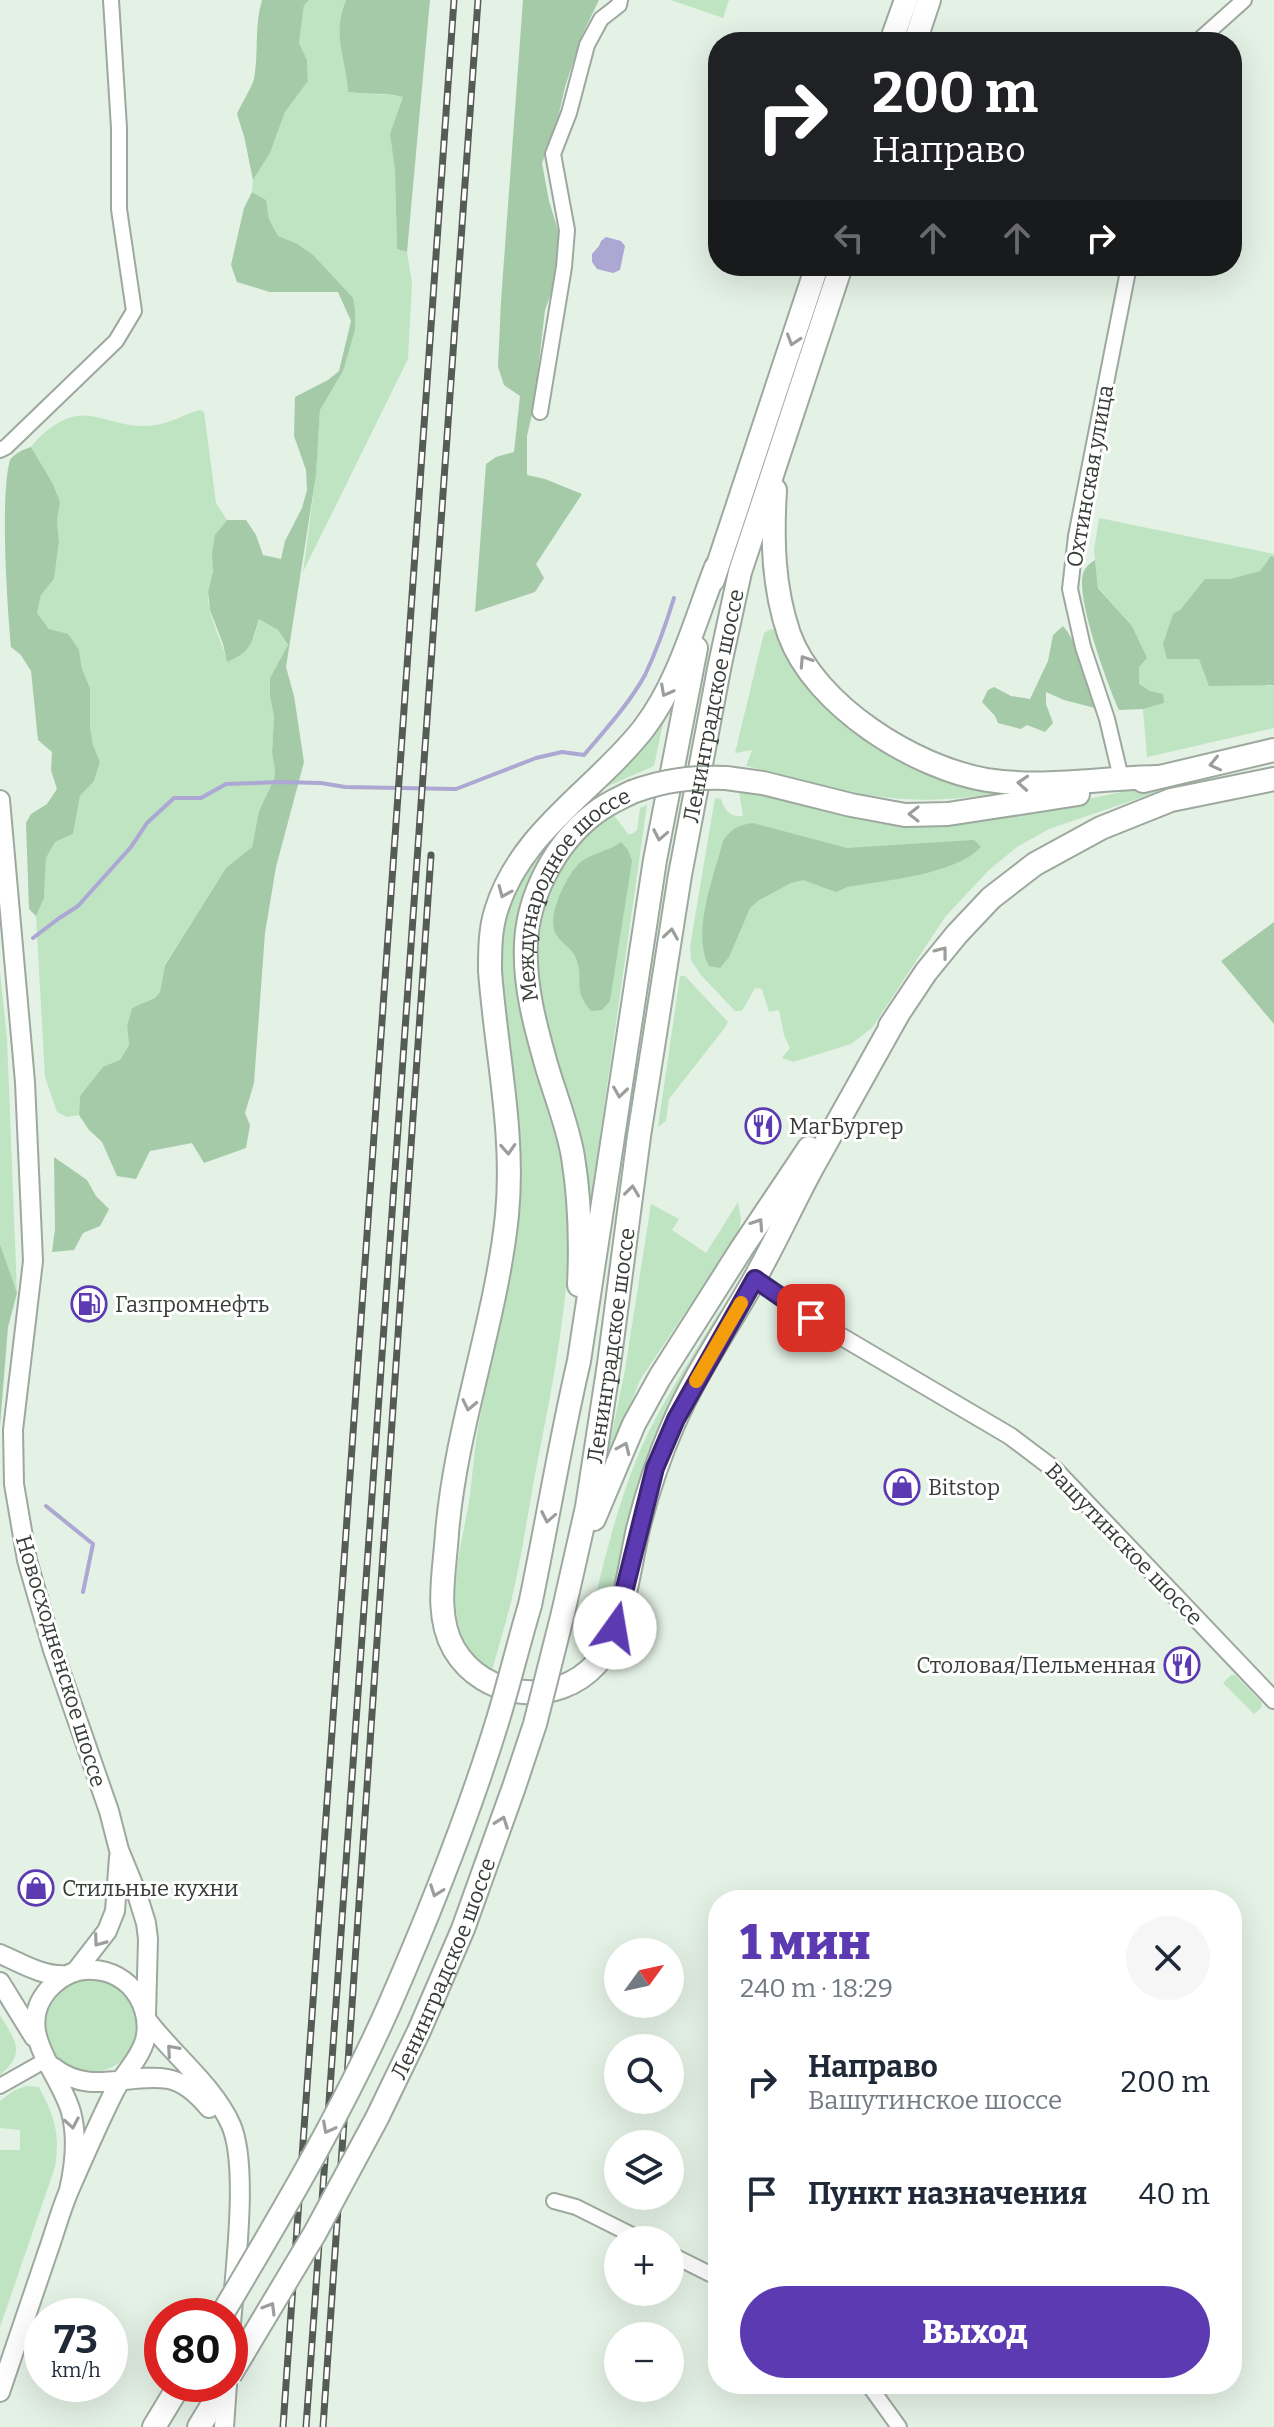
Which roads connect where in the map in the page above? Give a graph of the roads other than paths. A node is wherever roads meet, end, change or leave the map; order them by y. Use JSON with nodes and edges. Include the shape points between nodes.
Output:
{"nodes":[{"id":1,"x":111,"y":0,"type":"edge"},
{"id":2,"x":620,"y":0,"type":"edge"},
{"id":3,"x":906,"y":0,"type":"edge"},
{"id":4,"x":929,"y":0,"type":"edge"},
{"id":5,"x":1244,"y":0,"type":"edge"},
{"id":6,"x":895,"y":32,"type":"edge"},
{"id":7,"x":918,"y":32,"type":"edge"},
{"id":8,"x":1208,"y":32,"type":"edge"},
{"id":9,"x":814,"y":276,"type":"edge"},
{"id":10,"x":838,"y":276,"type":"edge"},
{"id":11,"x":1127,"y":276,"type":"edge"},
{"id":12,"x":540,"y":412,"type":"dead end"},
{"id":13,"x":0,"y":450,"type":"edge"},
{"id":14,"x":777,"y":460,"type":"junction"},
{"id":15,"x":716,"y":567,"type":"junction"},
{"id":16,"x":1274,"y":750,"type":"edge"},
{"id":17,"x":1157,"y":777,"type":"junction"},
{"id":18,"x":1121,"y":778,"type":"junction"},
{"id":19,"x":1274,"y":779,"type":"edge"},
{"id":20,"x":0,"y":800,"type":"edge"},
{"id":21,"x":897,"y":1016,"type":"junction"},
{"id":22,"x":755,"y":1279,"type":"junction"},
{"id":23,"x":567,"y":1413,"type":"junction"},
{"id":24,"x":573,"y":1572,"type":"junction"},
{"id":25,"x":1274,"y":1700,"type":"edge"},
{"id":26,"x":119,"y":1850,"type":"junction"},
{"id":27,"x":0,"y":1954,"type":"edge"},
{"id":28,"x":72,"y":1973,"type":"junction"},
{"id":29,"x":0,"y":1982,"type":"edge"},
{"id":30,"x":146,"y":2018,"type":"junction"},
{"id":31,"x":37,"y":2042,"type":"junction"},
{"id":32,"x":46,"y":2060,"type":"junction"},
{"id":33,"x":125,"y":2074,"type":"junction"},
{"id":34,"x":0,"y":2086,"type":"edge"},
{"id":35,"x":239,"y":2163,"type":"junction"},
{"id":36,"x":69,"y":2190,"type":"junction"},
{"id":37,"x":554,"y":2201,"type":"dead end"},
{"id":38,"x":614,"y":2226,"type":"edge"},
{"id":39,"x":684,"y":2261,"type":"edge"},
{"id":40,"x":708,"y":2273,"type":"edge"},
{"id":41,"x":232,"y":2298,"type":"edge"},
{"id":42,"x":233,"y":2298,"type":"edge"},
{"id":43,"x":248,"y":2345,"type":"edge"},
{"id":44,"x":1,"y":2385,"type":"edge"},
{"id":45,"x":875,"y":2394,"type":"edge"},
{"id":46,"x":169,"y":2402,"type":"edge"},
{"id":47,"x":215,"y":2402,"type":"edge"},
{"id":48,"x":225,"y":2402,"type":"edge"},
{"id":49,"x":154,"y":2427,"type":"edge"},
{"id":50,"x":199,"y":2427,"type":"edge"},
{"id":51,"x":224,"y":2427,"type":"edge"},
{"id":52,"x":899,"y":2427,"type":"edge"}],
"edges":[{"from":1,"to":13,"type":"street","via":[[119,209],[134,311],[116,341]]},
{"from":2,"to":12,"type":"street","via":[[601,19],[587,45],[553,154],[567,230]]},
{"from":3,"to":6,"type":"highway"},
{"from":4,"to":7,"type":"highway"},
{"from":5,"to":8,"type":"street"},
{"from":9,"to":15,"type":"highway","name":"Ленинградское шоссе","one_way":true},
{"from":10,"to":14,"type":"highway","name":"Ленинградское шоссе"},
{"from":11,"to":18,"type":"street","name":"Охтинская улица","via":[[1070,589]]},
{"from":18,"to":14,"type":"highway","one_way":true,"via":[[1032,784],[986,780],[918,758],[850,714],[805,664],[780,605],[773,529]]},
{"from":24,"to":14,"type":"highway","name":"Ленинградское шоссе","one_way":true,"via":[[680,875],[740,572]]},
{"from":15,"to":22,"type":"highway","one_way":true,"via":[[669,688],[644,727],[530,846],[496,911],[490,971],[509,1155],[507,1214],[451,1490],[442,1609],[454,1648],[482,1678],[507,1690],[548,1691],[585,1674],[604,1653],[655,1468],[682,1406]]},
{"from":15,"to":23,"type":"highway","name":"Ленинградское шоссе","one_way":true,"via":[[655,860]]},
{"from":16,"to":17,"type":"highway","name":"Международное шоссе","one_way":true},
{"from":17,"to":18,"type":"highway"},
{"from":17,"to":23,"type":"highway","name":"Международное шоссе","one_way":true,"bridge":true,"via":[[1029,802],[905,815],[763,783],[684,778],[632,792],[596,812],[577,830],[555,855],[541,885],[526,942],[529,995],[573,1155],[581,1230]]},
{"from":21,"to":19,"type":"highway","one_way":true,"via":[[957,934],[991,898],[1035,864],[1101,828],[1171,800]]},
{"from":20,"to":26,"type":"main road","name":"Новосходненское шоссе","via":[[25,1082],[33,1261],[13,1430],[14,1484],[27,1560]]},
{"from":21,"to":22,"type":"highway"},
{"from":24,"to":21,"type":"highway","one_way":true,"via":[[634,1424],[660,1377]]},
{"from":22,"to":25,"type":"street","name":"Вашутинское шоссе","via":[[1010,1436],[1055,1470]]},
{"from":23,"to":41,"type":"highway","name":"Ленинградское шоссе","one_way":true,"bridge":true,"via":[[530,1605],[498,1718],[428,1912],[346,2094]]},
{"from":43,"to":24,"type":"highway","name":"Ленинградское шоссе","one_way":true,"bridge":true,"via":[[377,2118],[463,1929],[535,1724]]},
{"from":26,"to":28,"type":"main road","name":"Новосходненское шоссе","one_way":true,"via":[[115,1911],[107,1931]]},
{"from":26,"to":30,"type":"main road","name":"Новосходненское шоссе","via":[[146,1923]]},
{"from":27,"to":28,"type":"main road","via":[[43,1973]]},
{"from":28,"to":30,"type":"main road","via":[[96,1970],[116,1976],[138,1996]]},
{"from":28,"to":31,"type":"main road","via":[[50,1987],[39,2003]]},
{"from":29,"to":31,"type":"main road"},
{"from":30,"to":33,"type":"main road","via":[[142,2050]]},
{"from":35,"to":30,"type":"main road","one_way":true,"via":[[231,2126],[221,2109]]},
{"from":31,"to":32,"type":"main road"},
{"from":32,"to":33,"type":"main road","via":[[61,2074],[80,2081]]},
{"from":32,"to":34,"type":"street"},
{"from":32,"to":36,"type":"main road","one_way":true,"via":[[72,2117],[75,2146]]},
{"from":33,"to":35,"type":"main road","via":[[170,2079],[186,2087],[219,2121]]},
{"from":33,"to":36,"type":"main road"},
{"from":35,"to":42,"type":"main road"},
{"from":36,"to":44,"type":"main road"},
{"from":37,"to":38,"type":"street"},
{"from":39,"to":40,"type":"street"},
{"from":45,"to":52,"type":"street"},
{"from":46,"to":49,"type":"highway"},
{"from":47,"to":50,"type":"highway"},
{"from":48,"to":51,"type":"main road"}]}
